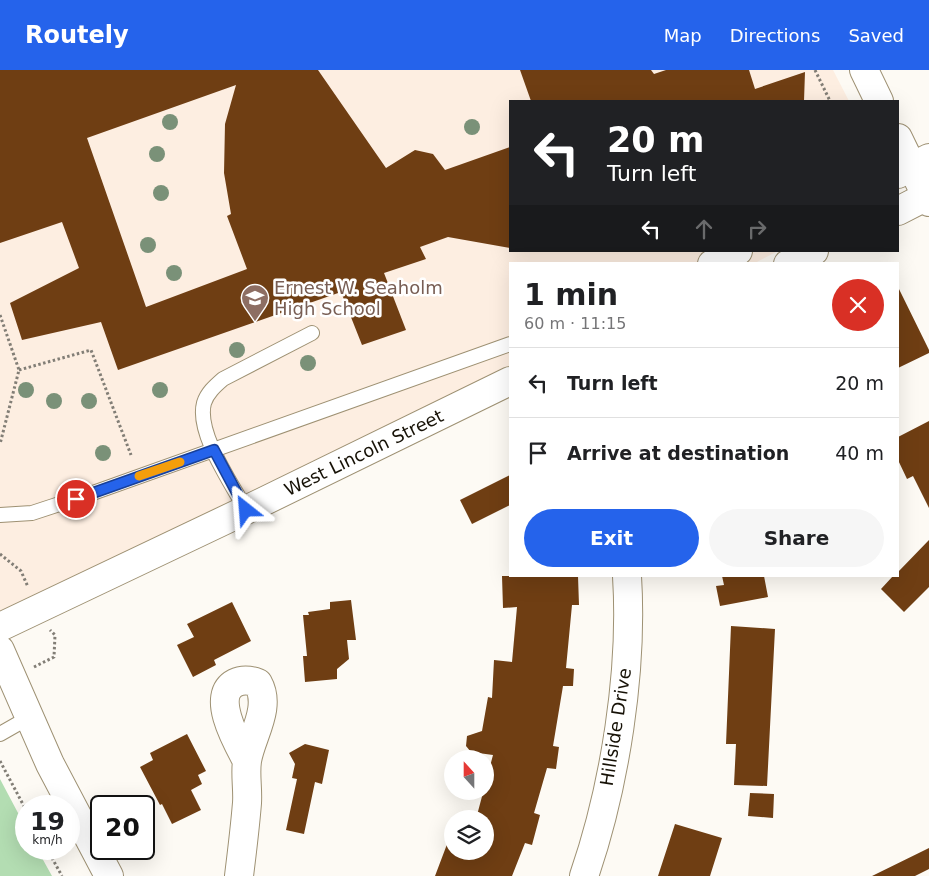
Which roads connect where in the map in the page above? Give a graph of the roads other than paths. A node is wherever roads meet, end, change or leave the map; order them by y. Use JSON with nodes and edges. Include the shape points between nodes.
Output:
{"nodes":[{"id":1,"x":864,"y":70,"type":"edge"},
{"id":2,"x":879,"y":100,"type":"edge"},
{"id":3,"x":899,"y":140,"type":"edge"},
{"id":4,"x":913,"y":166,"type":"edge"},
{"id":5,"x":928,"y":198,"type":"edge"},
{"id":6,"x":899,"y":211,"type":"edge"},
{"id":7,"x":736,"y":252,"type":"edge"},
{"id":8,"x":812,"y":252,"type":"edge"},
{"id":9,"x":716,"y":262,"type":"edge"},
{"id":10,"x":792,"y":262,"type":"edge"},
{"id":11,"x":312,"y":334,"type":"dead end"},
{"id":12,"x":509,"y":344,"type":"edge"},
{"id":13,"x":509,"y":381,"type":"edge"},
{"id":14,"x":214,"y":450,"type":"junction"},
{"id":15,"x":246,"y":510,"type":"junction"},
{"id":16,"x":0,"y":515,"type":"edge"},
{"id":17,"x":627,"y":577,"type":"edge"},
{"id":18,"x":0,"y":627,"type":"edge"},
{"id":19,"x":0,"y":650,"type":"edge"},
{"id":20,"x":28,"y":718,"type":"junction"},
{"id":21,"x":0,"y":734,"type":"edge"},
{"id":22,"x":247,"y":760,"type":"dead end"},
{"id":23,"x":110,"y":876,"type":"edge"},
{"id":24,"x":239,"y":876,"type":"edge"},
{"id":25,"x":584,"y":876,"type":"edge"}],
"edges":[{"from":1,"to":2,"type":"street"},
{"from":3,"to":4,"type":"street"},
{"from":4,"to":5,"type":"street"},
{"from":5,"to":6,"type":"street"},
{"from":7,"to":9,"type":"street"},
{"from":8,"to":10,"type":"street"},
{"from":11,"to":14,"type":"lane","via":[[237,371],[213,387],[204,404],[203,420]]},
{"from":12,"to":14,"type":"lane"},
{"from":13,"to":15,"type":"street","name":"West Lincoln Street"},
{"from":14,"to":15,"type":"lane"},
{"from":14,"to":16,"type":"lane","via":[[32,513]]},
{"from":15,"to":18,"type":"street","name":"West Lincoln Street"},
{"from":17,"to":25,"type":"street","name":"Hillside Drive","via":[[625,693],[608,786]]},
{"from":19,"to":20,"type":"street"},
{"from":20,"to":21,"type":"lane"},
{"from":20,"to":23,"type":"street"},
{"from":22,"to":24,"type":"street","via":[[247,803]]}]}
